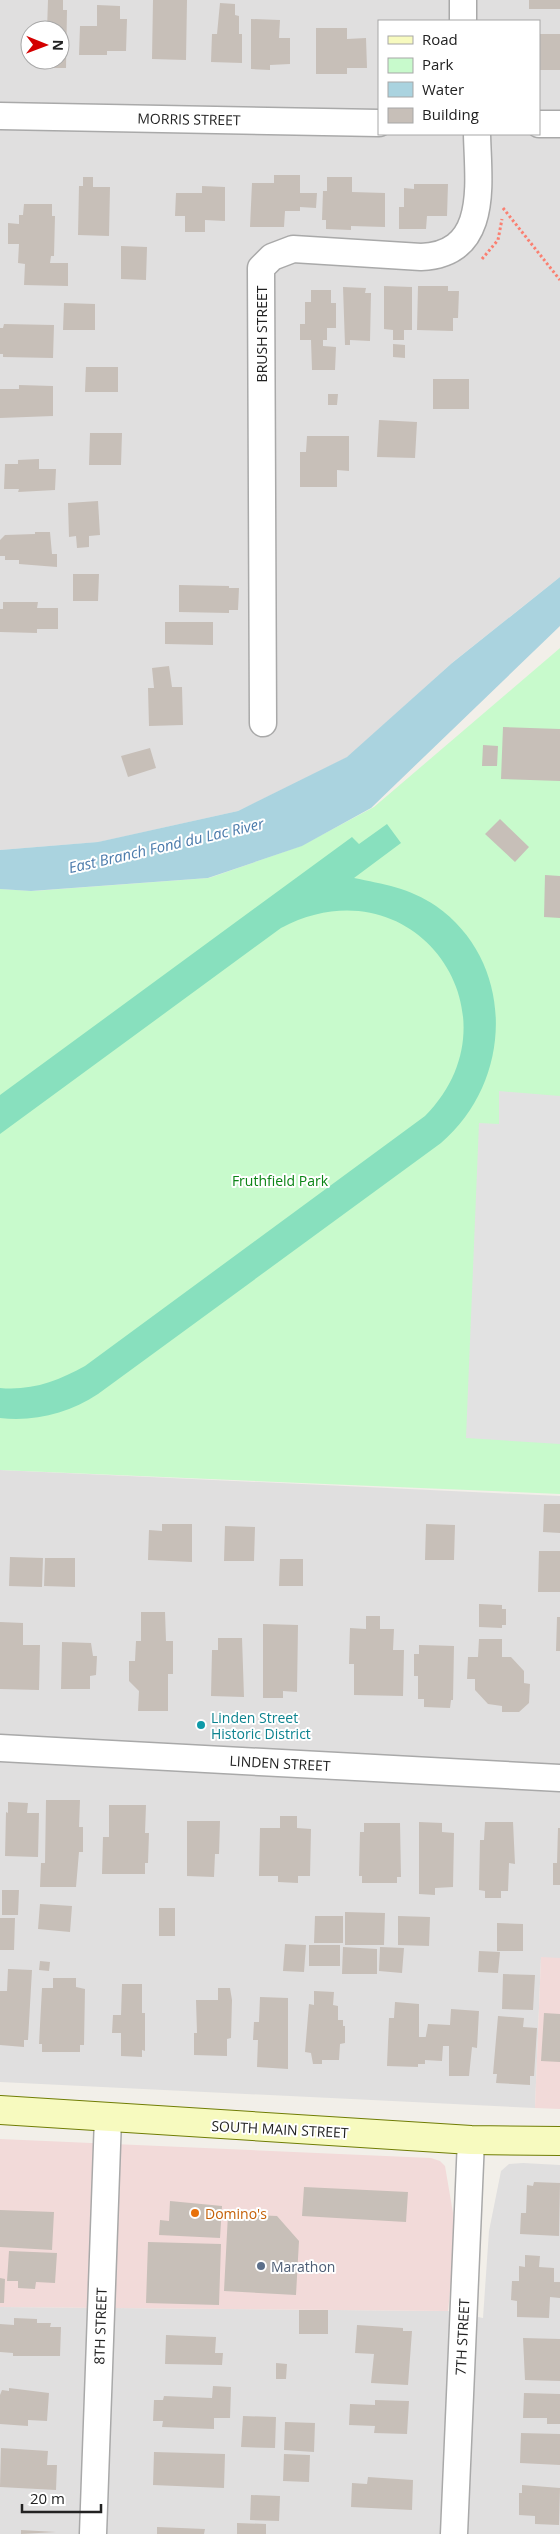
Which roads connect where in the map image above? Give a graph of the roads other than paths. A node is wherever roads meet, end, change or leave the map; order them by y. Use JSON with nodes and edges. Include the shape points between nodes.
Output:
{"nodes":[{"id":1,"x":463,"y":0,"type":"edge"},
{"id":2,"x":463,"y":20,"type":"edge"},
{"id":3,"x":0,"y":116,"type":"edge"},
{"id":4,"x":378,"y":122,"type":"edge"},
{"id":5,"x":540,"y":124,"type":"edge"},
{"id":6,"x":560,"y":124,"type":"edge"},
{"id":7,"x":477,"y":135,"type":"edge"},
{"id":8,"x":263,"y":723,"type":"dead end"},
{"id":9,"x":0,"y":1748,"type":"edge"},
{"id":10,"x":560,"y":1778,"type":"edge"},
{"id":11,"x":0,"y":2110,"type":"edge"},
{"id":12,"x":108,"y":2118,"type":"junction"},
{"id":13,"x":471,"y":2140,"type":"junction"},
{"id":14,"x":560,"y":2141,"type":"edge"},
{"id":15,"x":93,"y":2534,"type":"edge"},
{"id":16,"x":454,"y":2534,"type":"edge"}],
"edges":[{"from":1,"to":2,"type":"street"},
{"from":3,"to":4,"type":"street","name":"MORRIS STREET"},
{"from":5,"to":6,"type":"street"},
{"from":7,"to":8,"type":"street","name":"BRUSH STREET","via":[[476,212],[470,228],[454,248],[438,256],[293,249],[272,257],[261,268]]},
{"from":9,"to":10,"type":"street","name":"LINDEN STREET"},
{"from":11,"to":12,"type":"main road","name":"SOUTH MAIN STREET"},
{"from":12,"to":13,"type":"main road","name":"SOUTH MAIN STREET"},
{"from":12,"to":15,"type":"street","name":"8TH STREET"},
{"from":13,"to":14,"type":"main road","name":"SOUTH MAIN STREET"},
{"from":13,"to":16,"type":"street","name":"7TH STREET"}]}
